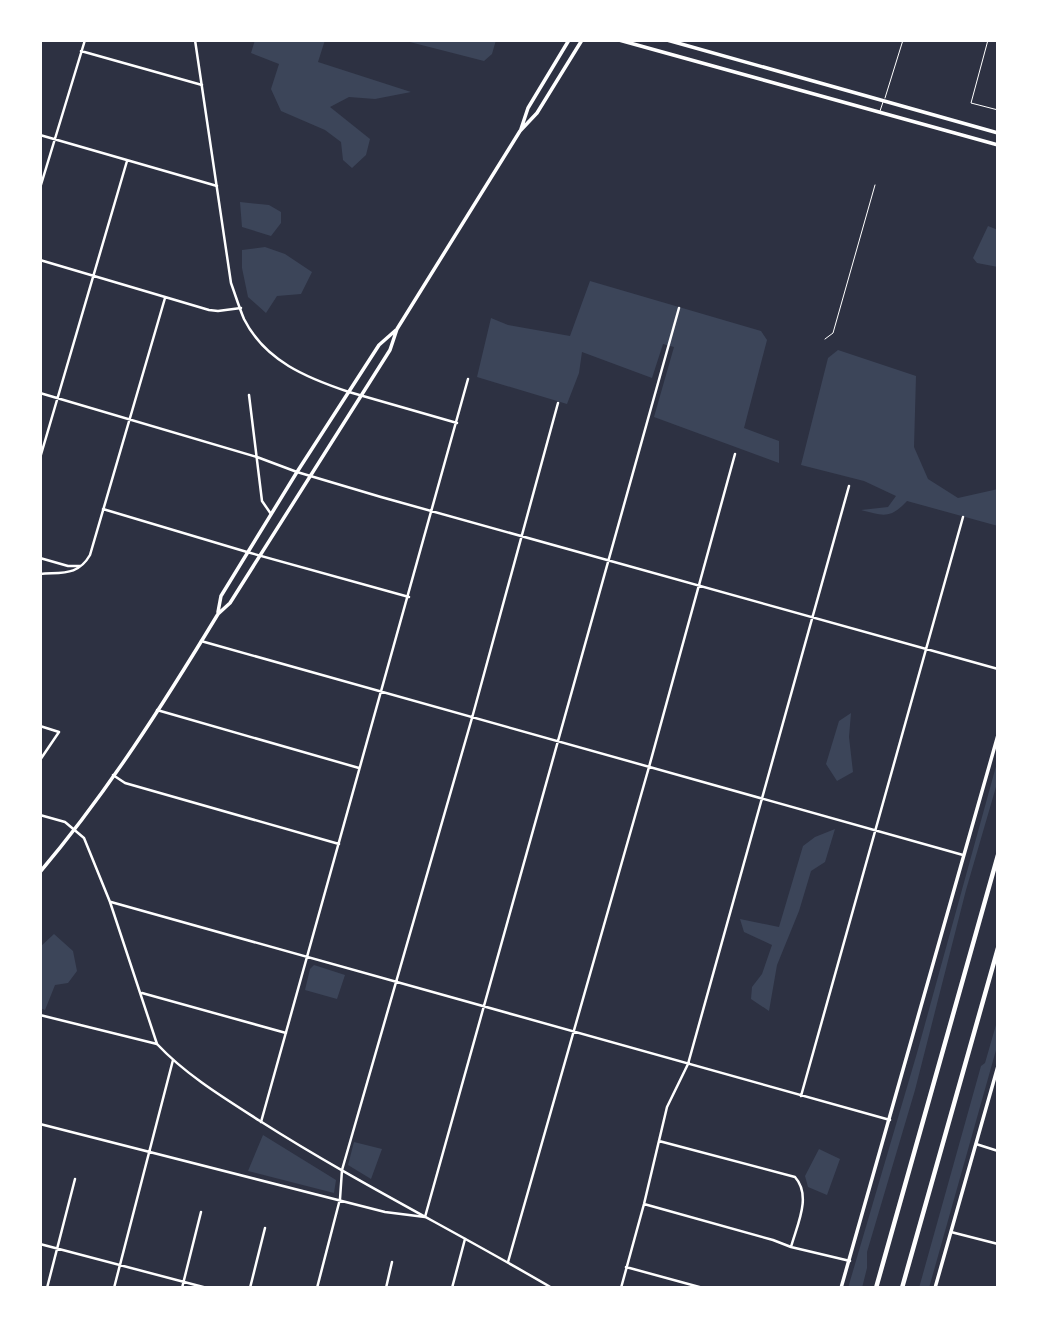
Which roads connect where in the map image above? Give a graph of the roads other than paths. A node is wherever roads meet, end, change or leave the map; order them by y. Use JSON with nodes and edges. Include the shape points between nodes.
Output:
{"nodes":[{"id":1,"x":85,"y":40,"type":"edge"},
{"id":2,"x":195,"y":40,"type":"edge"},
{"id":3,"x":569,"y":40,"type":"edge"},
{"id":4,"x":582,"y":40,"type":"edge"},
{"id":5,"x":619,"y":40,"type":"edge"},
{"id":6,"x":667,"y":40,"type":"edge"},
{"id":7,"x":903,"y":40,"type":"edge"},
{"id":8,"x":988,"y":40,"type":"edge"},
{"id":9,"x":81,"y":51,"type":"junction"},
{"id":10,"x":202,"y":85,"type":"junction"},
{"id":11,"x":884,"y":101,"type":"junction"},
{"id":12,"x":998,"y":110,"type":"edge"},
{"id":13,"x":880,"y":112,"type":"junction"},
{"id":14,"x":520,"y":131,"type":"junction"},
{"id":15,"x":998,"y":133,"type":"edge"},
{"id":16,"x":40,"y":135,"type":"edge"},
{"id":17,"x":55,"y":139,"type":"junction"},
{"id":18,"x":998,"y":145,"type":"edge"},
{"id":19,"x":127,"y":161,"type":"junction"},
{"id":20,"x":875,"y":185,"type":"dead end"},
{"id":21,"x":217,"y":186,"type":"junction"},
{"id":22,"x":40,"y":188,"type":"edge"},
{"id":23,"x":40,"y":260,"type":"edge"},
{"id":24,"x":93,"y":275,"type":"junction"},
{"id":25,"x":165,"y":298,"type":"junction"},
{"id":26,"x":241,"y":308,"type":"junction"},
{"id":27,"x":679,"y":308,"type":"dead end"},
{"id":28,"x":397,"y":328,"type":"junction"},
{"id":29,"x":825,"y":339,"type":"dead end"},
{"id":30,"x":468,"y":379,"type":"dead end"},
{"id":31,"x":349,"y":392,"type":"junction"},
{"id":32,"x":40,"y":393,"type":"edge"},
{"id":33,"x":249,"y":395,"type":"dead end"},
{"id":34,"x":360,"y":395,"type":"junction"},
{"id":35,"x":57,"y":398,"type":"junction"},
{"id":36,"x":558,"y":403,"type":"dead end"},
{"id":37,"x":129,"y":421,"type":"junction"},
{"id":38,"x":457,"y":423,"type":"junction"},
{"id":39,"x":735,"y":454,"type":"dead end"},
{"id":40,"x":257,"y":457,"type":"junction"},
{"id":41,"x":40,"y":458,"type":"edge"},
{"id":42,"x":297,"y":472,"type":"junction"},
{"id":43,"x":309,"y":476,"type":"junction"},
{"id":44,"x":849,"y":486,"type":"dead end"},
{"id":45,"x":103,"y":509,"type":"junction"},
{"id":46,"x":433,"y":512,"type":"junction"},
{"id":47,"x":271,"y":514,"type":"junction"},
{"id":48,"x":963,"y":517,"type":"dead end"},
{"id":49,"x":521,"y":535,"type":"junction"},
{"id":50,"x":247,"y":552,"type":"junction"},
{"id":51,"x":259,"y":556,"type":"junction"},
{"id":52,"x":40,"y":558,"type":"edge"},
{"id":53,"x":609,"y":561,"type":"junction"},
{"id":54,"x":83,"y":566,"type":"junction"},
{"id":55,"x":40,"y":573,"type":"edge"},
{"id":56,"x":699,"y":586,"type":"junction"},
{"id":57,"x":409,"y":597,"type":"junction"},
{"id":58,"x":218,"y":614,"type":"junction"},
{"id":59,"x":813,"y":618,"type":"junction"},
{"id":60,"x":201,"y":641,"type":"junction"},
{"id":61,"x":927,"y":649,"type":"junction"},
{"id":62,"x":998,"y":669,"type":"edge"},
{"id":63,"x":382,"y":693,"type":"junction"},
{"id":64,"x":157,"y":710,"type":"junction"},
{"id":65,"x":472,"y":718,"type":"junction"},
{"id":66,"x":40,"y":726,"type":"edge"},
{"id":67,"x":998,"y":735,"type":"edge"},
{"id":68,"x":558,"y":743,"type":"junction"},
{"id":69,"x":40,"y":760,"type":"edge"},
{"id":70,"x":649,"y":767,"type":"junction"},
{"id":71,"x":360,"y":768,"type":"junction"},
{"id":72,"x":113,"y":775,"type":"junction"},
{"id":73,"x":762,"y":800,"type":"junction"},
{"id":74,"x":40,"y":815,"type":"edge"},
{"id":75,"x":74,"y":829,"type":"junction"},
{"id":76,"x":876,"y":831,"type":"junction"},
{"id":77,"x":339,"y":844,"type":"junction"},
{"id":78,"x":964,"y":855,"type":"junction"},
{"id":79,"x":998,"y":855,"type":"edge"},
{"id":80,"x":40,"y":872,"type":"edge"},
{"id":81,"x":110,"y":902,"type":"junction"},
{"id":82,"x":998,"y":948,"type":"edge"},
{"id":83,"x":309,"y":956,"type":"junction"},
{"id":84,"x":396,"y":982,"type":"junction"},
{"id":85,"x":142,"y":993,"type":"junction"},
{"id":86,"x":484,"y":1006,"type":"junction"},
{"id":87,"x":40,"y":1015,"type":"edge"},
{"id":88,"x":573,"y":1031,"type":"junction"},
{"id":89,"x":286,"y":1032,"type":"junction"},
{"id":90,"x":157,"y":1044,"type":"junction"},
{"id":91,"x":173,"y":1060,"type":"junction"},
{"id":92,"x":688,"y":1064,"type":"junction"},
{"id":93,"x":998,"y":1066,"type":"edge"},
{"id":94,"x":801,"y":1096,"type":"junction"},
{"id":95,"x":890,"y":1120,"type":"junction"},
{"id":96,"x":261,"y":1122,"type":"junction"},
{"id":97,"x":40,"y":1124,"type":"edge"},
{"id":98,"x":659,"y":1141,"type":"junction"},
{"id":99,"x":976,"y":1144,"type":"junction"},
{"id":100,"x":149,"y":1151,"type":"junction"},
{"id":101,"x":998,"y":1151,"type":"edge"},
{"id":102,"x":341,"y":1170,"type":"junction"},
{"id":103,"x":75,"y":1179,"type":"dead end"},
{"id":104,"x":340,"y":1199,"type":"junction"},
{"id":105,"x":644,"y":1204,"type":"junction"},
{"id":106,"x":201,"y":1212,"type":"dead end"},
{"id":107,"x":425,"y":1217,"type":"junction"},
{"id":108,"x":265,"y":1228,"type":"dead end"},
{"id":109,"x":951,"y":1232,"type":"junction"},
{"id":110,"x":465,"y":1239,"type":"junction"},
{"id":111,"x":40,"y":1244,"type":"edge"},
{"id":112,"x":998,"y":1244,"type":"edge"},
{"id":113,"x":791,"y":1247,"type":"junction"},
{"id":114,"x":57,"y":1248,"type":"junction"},
{"id":115,"x":850,"y":1261,"type":"junction"},
{"id":116,"x":392,"y":1262,"type":"dead end"},
{"id":117,"x":508,"y":1262,"type":"junction"},
{"id":118,"x":120,"y":1265,"type":"junction"},
{"id":119,"x":626,"y":1267,"type":"junction"},
{"id":120,"x":183,"y":1281,"type":"junction"},
{"id":121,"x":47,"y":1288,"type":"edge"},
{"id":122,"x":114,"y":1288,"type":"edge"},
{"id":123,"x":182,"y":1288,"type":"edge"},
{"id":124,"x":207,"y":1288,"type":"edge"},
{"id":125,"x":250,"y":1288,"type":"edge"},
{"id":126,"x":317,"y":1288,"type":"edge"},
{"id":127,"x":386,"y":1288,"type":"edge"},
{"id":128,"x":452,"y":1288,"type":"edge"},
{"id":129,"x":552,"y":1288,"type":"edge"},
{"id":130,"x":621,"y":1288,"type":"edge"},
{"id":131,"x":703,"y":1288,"type":"edge"},
{"id":132,"x":841,"y":1288,"type":"edge"},
{"id":133,"x":876,"y":1288,"type":"edge"},
{"id":134,"x":902,"y":1288,"type":"edge"},
{"id":135,"x":935,"y":1288,"type":"edge"}],
"edges":[{"from":1,"to":9,"type":"street"},
{"from":2,"to":10,"type":"street"},
{"from":3,"to":14,"type":"main road","via":[[528,108]]},
{"from":4,"to":14,"type":"main road","via":[[537,113]]},
{"from":5,"to":13,"type":"main road"},
{"from":6,"to":11,"type":"main road"},
{"from":7,"to":11,"type":"lane"},
{"from":8,"to":12,"type":"lane","via":[[971,103]]},
{"from":9,"to":10,"type":"street"},
{"from":9,"to":17,"type":"street"},
{"from":10,"to":21,"type":"street"},
{"from":11,"to":13,"type":"lane"},
{"from":11,"to":15,"type":"main road"},
{"from":13,"to":18,"type":"main road"},
{"from":14,"to":28,"type":"main road"},
{"from":16,"to":17,"type":"street"},
{"from":17,"to":19,"type":"street"},
{"from":17,"to":22,"type":"street"},
{"from":19,"to":21,"type":"street"},
{"from":19,"to":24,"type":"street"},
{"from":20,"to":29,"type":"lane","via":[[833,333]]},
{"from":21,"to":26,"type":"street","via":[[231,283]]},
{"from":23,"to":24,"type":"street"},
{"from":24,"to":25,"type":"street"},
{"from":24,"to":35,"type":"street"},
{"from":25,"to":26,"type":"street","via":[[218,311]]},
{"from":25,"to":37,"type":"street"},
{"from":26,"to":31,"type":"street","via":[[253,333],[280,360],[305,377]]},
{"from":27,"to":53,"type":"street"},
{"from":28,"to":31,"type":"main road","via":[[379,345]]},
{"from":28,"to":34,"type":"main road","via":[[390,350]]},
{"from":30,"to":38,"type":"street"},
{"from":31,"to":34,"type":"street"},
{"from":31,"to":42,"type":"main road"},
{"from":32,"to":35,"type":"street"},
{"from":33,"to":40,"type":"street"},
{"from":34,"to":38,"type":"street"},
{"from":34,"to":43,"type":"main road"},
{"from":35,"to":37,"type":"street"},
{"from":35,"to":41,"type":"street"},
{"from":36,"to":49,"type":"street"},
{"from":37,"to":40,"type":"street"},
{"from":37,"to":45,"type":"street"},
{"from":38,"to":46,"type":"street"},
{"from":39,"to":56,"type":"street"},
{"from":40,"to":42,"type":"street"},
{"from":40,"to":47,"type":"street","via":[[262,501]]},
{"from":42,"to":43,"type":"street"},
{"from":42,"to":47,"type":"main road"},
{"from":43,"to":46,"type":"street"},
{"from":43,"to":51,"type":"main road"},
{"from":44,"to":59,"type":"street"},
{"from":45,"to":50,"type":"street"},
{"from":45,"to":54,"type":"street"},
{"from":46,"to":49,"type":"street"},
{"from":46,"to":57,"type":"street"},
{"from":47,"to":50,"type":"main road"},
{"from":48,"to":61,"type":"street"},
{"from":49,"to":53,"type":"street"},
{"from":49,"to":65,"type":"street"},
{"from":50,"to":51,"type":"street"},
{"from":50,"to":58,"type":"main road","via":[[221,596]]},
{"from":51,"to":57,"type":"street"},
{"from":51,"to":58,"type":"main road"},
{"from":52,"to":54,"type":"street"},
{"from":53,"to":56,"type":"street"},
{"from":53,"to":68,"type":"street"},
{"from":54,"to":55,"type":"street"},
{"from":56,"to":59,"type":"street"},
{"from":56,"to":70,"type":"street"},
{"from":57,"to":63,"type":"street"},
{"from":58,"to":60,"type":"main road"},
{"from":59,"to":61,"type":"street"},
{"from":59,"to":73,"type":"street"},
{"from":60,"to":63,"type":"street"},
{"from":60,"to":64,"type":"main road"},
{"from":61,"to":62,"type":"street"},
{"from":61,"to":76,"type":"street"},
{"from":63,"to":65,"type":"street"},
{"from":63,"to":71,"type":"street"},
{"from":64,"to":71,"type":"street"},
{"from":64,"to":72,"type":"main road"},
{"from":65,"to":68,"type":"street"},
{"from":65,"to":84,"type":"street"},
{"from":66,"to":69,"type":"street","via":[[59,732]]},
{"from":67,"to":78,"type":"main road"},
{"from":68,"to":70,"type":"street"},
{"from":68,"to":86,"type":"street"},
{"from":70,"to":73,"type":"street"},
{"from":70,"to":88,"type":"street"},
{"from":71,"to":77,"type":"street"},
{"from":72,"to":75,"type":"main road"},
{"from":72,"to":77,"type":"street","via":[[131,785]]},
{"from":73,"to":76,"type":"street"},
{"from":73,"to":92,"type":"street"},
{"from":74,"to":75,"type":"street"},
{"from":75,"to":80,"type":"main road"},
{"from":75,"to":81,"type":"street","via":[[84,838]]},
{"from":76,"to":78,"type":"street"},
{"from":76,"to":94,"type":"street"},
{"from":77,"to":83,"type":"street"},
{"from":78,"to":95,"type":"main road"},
{"from":79,"to":133,"type":"highway"},
{"from":81,"to":83,"type":"street"},
{"from":81,"to":85,"type":"street"},
{"from":82,"to":134,"type":"highway"},
{"from":83,"to":84,"type":"street"},
{"from":83,"to":89,"type":"street"},
{"from":84,"to":86,"type":"street"},
{"from":84,"to":102,"type":"street"},
{"from":85,"to":89,"type":"street"},
{"from":85,"to":90,"type":"street"},
{"from":86,"to":88,"type":"street"},
{"from":86,"to":107,"type":"street"},
{"from":87,"to":90,"type":"street"},
{"from":88,"to":92,"type":"street"},
{"from":88,"to":117,"type":"street"},
{"from":89,"to":96,"type":"street"},
{"from":90,"to":91,"type":"street"},
{"from":91,"to":96,"type":"street"},
{"from":91,"to":100,"type":"street"},
{"from":92,"to":94,"type":"street"},
{"from":92,"to":98,"type":"street","via":[[667,1107]]},
{"from":93,"to":99,"type":"main road"},
{"from":94,"to":95,"type":"street"},
{"from":95,"to":115,"type":"main road"},
{"from":96,"to":102,"type":"street"},
{"from":97,"to":100,"type":"street"},
{"from":98,"to":105,"type":"street"},
{"from":98,"to":113,"type":"street","via":[[796,1177],[804,1198]]},
{"from":99,"to":101,"type":"street"},
{"from":99,"to":109,"type":"main road"},
{"from":100,"to":104,"type":"street"},
{"from":100,"to":118,"type":"street"},
{"from":102,"to":104,"type":"street"},
{"from":102,"to":107,"type":"street"},
{"from":103,"to":114,"type":"street"},
{"from":104,"to":107,"type":"street"},
{"from":104,"to":126,"type":"street"},
{"from":105,"to":113,"type":"street"},
{"from":105,"to":119,"type":"street"},
{"from":106,"to":120,"type":"street"},
{"from":107,"to":110,"type":"street"},
{"from":108,"to":125,"type":"street"},
{"from":109,"to":112,"type":"street"},
{"from":109,"to":135,"type":"main road"},
{"from":110,"to":117,"type":"street"},
{"from":110,"to":128,"type":"street"},
{"from":111,"to":114,"type":"street"},
{"from":113,"to":115,"type":"street"},
{"from":114,"to":118,"type":"street"},
{"from":114,"to":121,"type":"street"},
{"from":115,"to":132,"type":"main road"},
{"from":116,"to":127,"type":"street"},
{"from":117,"to":129,"type":"street"},
{"from":118,"to":120,"type":"street"},
{"from":118,"to":122,"type":"street"},
{"from":119,"to":130,"type":"street"},
{"from":119,"to":131,"type":"street"},
{"from":120,"to":123,"type":"street"},
{"from":120,"to":124,"type":"street"}]}
